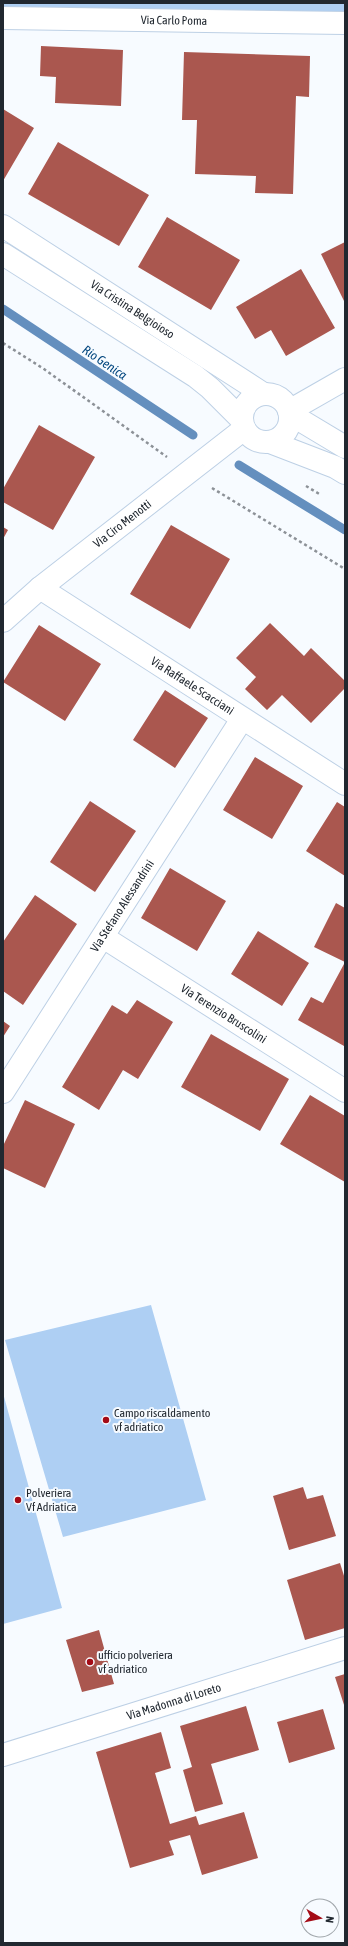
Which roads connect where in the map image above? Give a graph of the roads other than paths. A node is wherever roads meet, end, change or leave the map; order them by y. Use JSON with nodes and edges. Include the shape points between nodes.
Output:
{"nodes":[{"id":1,"x":3,"y":18,"type":"edge"},
{"id":2,"x":345,"y":23,"type":"edge"},
{"id":3,"x":3,"y":226,"type":"edge"},
{"id":4,"x":3,"y":254,"type":"edge"},
{"id":5,"x":345,"y":379,"type":"edge"},
{"id":6,"x":262,"y":394,"type":"junction"},
{"id":7,"x":290,"y":412,"type":"junction"},
{"id":8,"x":243,"y":424,"type":"junction"},
{"id":9,"x":270,"y":442,"type":"junction"},
{"id":10,"x":345,"y":447,"type":"edge"},
{"id":11,"x":345,"y":473,"type":"edge"},
{"id":12,"x":40,"y":588,"type":"junction"},
{"id":13,"x":3,"y":622,"type":"edge"},
{"id":14,"x":242,"y":719,"type":"junction"},
{"id":15,"x":345,"y":784,"type":"edge"},
{"id":16,"x":103,"y":937,"type":"junction"},
{"id":17,"x":345,"y":1091,"type":"edge"},
{"id":18,"x":3,"y":1092,"type":"edge"},
{"id":19,"x":345,"y":1648,"type":"edge"},
{"id":20,"x":3,"y":1755,"type":"edge"}],
"edges":[{"from":1,"to":2,"type":"street","name":"Via Carlo Poma"},
{"from":3,"to":6,"type":"street","name":"Via Cristina Belgioioso"},
{"from":4,"to":8,"type":"street","name":"Via Cristina Belgioioso","via":[[195,376],[210,388]]},
{"from":5,"to":7,"type":"street"},
{"from":6,"to":7,"type":"street","name":"Via Cristina Belgioioso","via":[[273,394],[283,400]]},
{"from":6,"to":8,"type":"street","via":[[253,396],[247,402],[242,410]]},
{"from":7,"to":9,"type":"street","via":[[290,423],[286,432],[279,439]]},
{"from":7,"to":10,"type":"street","name":"Via Cristina Belgioioso"},
{"from":8,"to":9,"type":"street","name":"Via Cristina Belgioioso","via":[[251,437],[260,442]]},
{"from":8,"to":12,"type":"street","name":"Via Ciro Menotti"},
{"from":9,"to":11,"type":"street","name":"Via Cristina Belgioioso"},
{"from":12,"to":13,"type":"street","name":"Via Ciro Menotti"},
{"from":12,"to":14,"type":"street","name":"Via Raffaele Scacciani"},
{"from":14,"to":15,"type":"street","name":"Via Raffaele Scacciani"},
{"from":14,"to":16,"type":"street","name":"Via Stefano Alessandrini"},
{"from":16,"to":17,"type":"street","name":"Via Terenzio Bruscolini"},
{"from":16,"to":18,"type":"street","name":"Via Stefano Alessandrini"},
{"from":19,"to":20,"type":"street","name":"Via Madonna di Loreto"}]}
